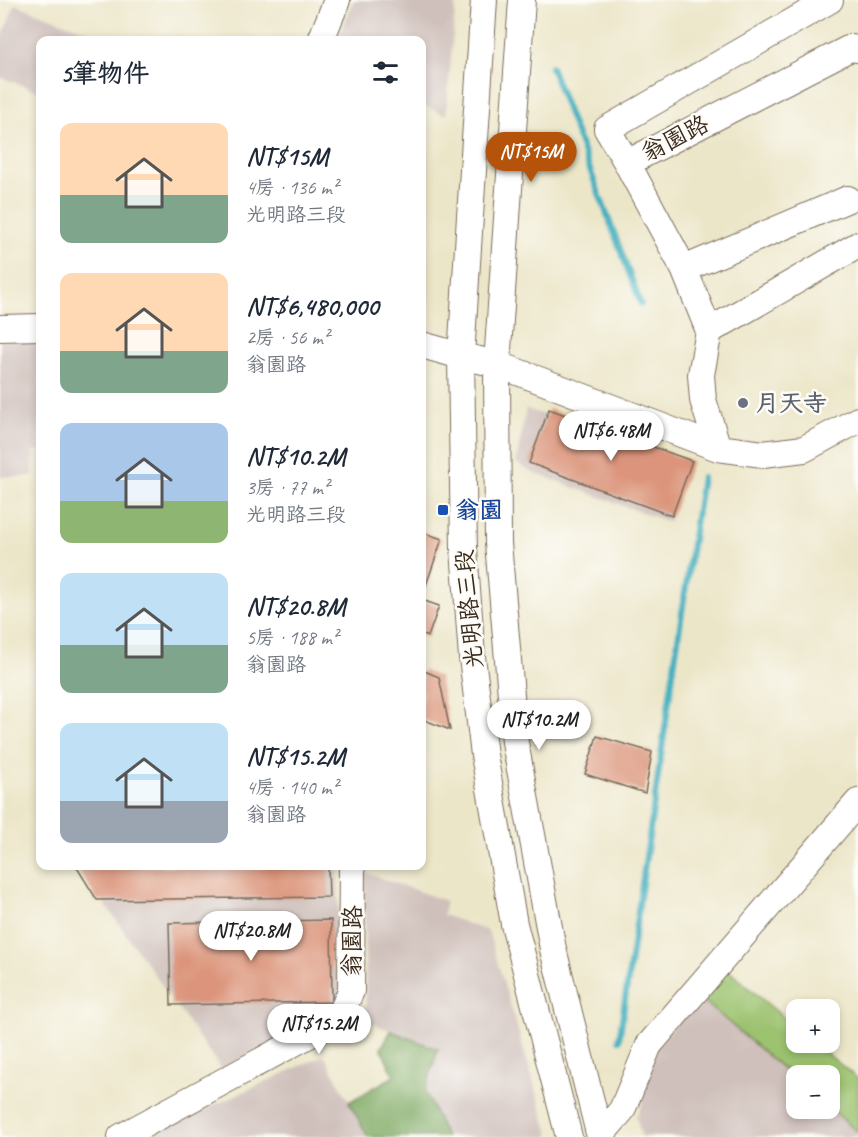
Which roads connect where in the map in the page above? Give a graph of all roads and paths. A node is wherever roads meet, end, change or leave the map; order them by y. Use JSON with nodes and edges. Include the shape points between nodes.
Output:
{"nodes":[{"id":1,"x":337,"y":0,"type":"edge"},
{"id":2,"x":484,"y":0,"type":"edge"},
{"id":3,"x":522,"y":0,"type":"edge"},
{"id":4,"x":830,"y":0,"type":"edge"},
{"id":5,"x":323,"y":36,"type":"edge"},
{"id":6,"x":858,"y":49,"type":"edge"},
{"id":7,"x":627,"y":163,"type":"junction"},
{"id":8,"x":848,"y":199,"type":"dead end"},
{"id":9,"x":858,"y":245,"type":"edge"},
{"id":10,"x":684,"y":269,"type":"junction"},
{"id":11,"x":36,"y":327,"type":"edge"},
{"id":12,"x":0,"y":328,"type":"edge"},
{"id":13,"x":709,"y":331,"type":"junction"},
{"id":14,"x":426,"y":346,"type":"edge"},
{"id":15,"x":461,"y":356,"type":"junction"},
{"id":16,"x":496,"y":364,"type":"junction"},
{"id":17,"x":858,"y":420,"type":"edge"},
{"id":18,"x":718,"y":448,"type":"junction"},
{"id":19,"x":858,"y":802,"type":"edge"},
{"id":20,"x":352,"y":870,"type":"edge"},
{"id":21,"x":121,"y":1137,"type":"edge"},
{"id":22,"x":568,"y":1137,"type":"edge"},
{"id":23,"x":600,"y":1137,"type":"edge"}],
"edges":[{"from":1,"to":5,"type":"street"},
{"from":2,"to":15,"type":"street","name":"光明路三段"},
{"from":3,"to":16,"type":"street","name":"光明路三段"},
{"from":4,"to":7,"type":"street","via":[[608,129]]},
{"from":6,"to":7,"type":"street","name":"翁園路","via":[[850,48]]},
{"from":7,"to":10,"type":"street","name":"翁園路"},
{"from":8,"to":10,"type":"street"},
{"from":9,"to":13,"type":"street"},
{"from":10,"to":13,"type":"street","name":"翁園路"},
{"from":11,"to":12,"type":"street"},
{"from":13,"to":18,"type":"street","via":[[701,375],[703,400]]},
{"from":14,"to":15,"type":"street"},
{"from":15,"to":16,"type":"street"},
{"from":15,"to":22,"type":"street","name":"光明路三段","via":[[464,549],[484,755],[514,924]]},
{"from":16,"to":18,"type":"street"},
{"from":16,"to":23,"type":"street","name":"光明路三段","via":[[498,543],[515,742],[553,949]]},
{"from":17,"to":18,"type":"street","via":[[804,449],[763,454]]},
{"from":19,"to":23,"type":"street","via":[[649,1045],[622,1110]]},
{"from":20,"to":21,"type":"street","name":"翁園路","via":[[351,991],[343,1009],[329,1024]]}]}
